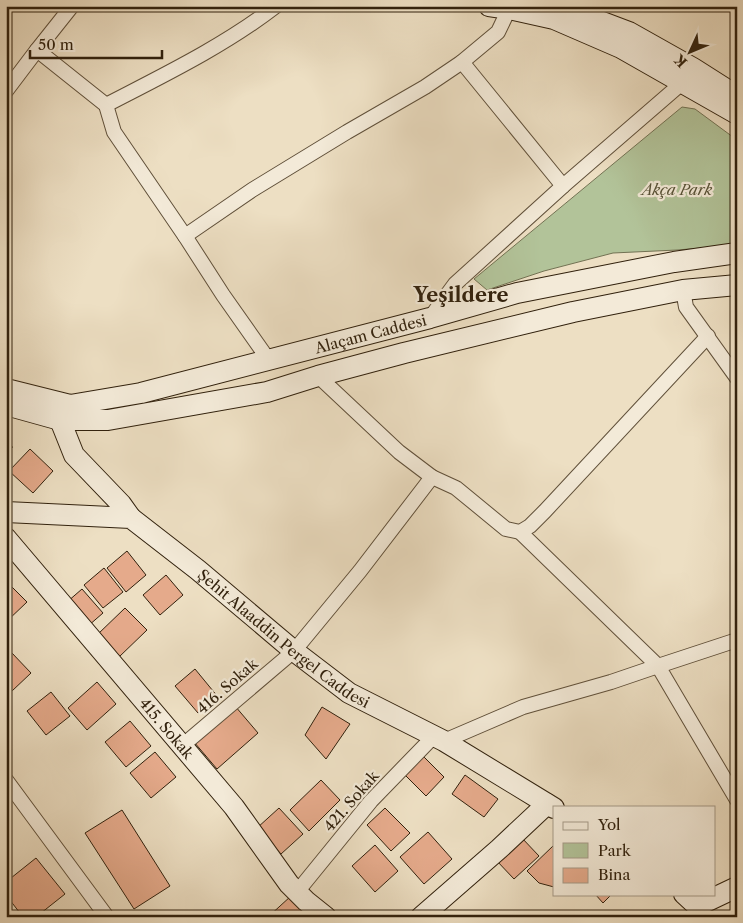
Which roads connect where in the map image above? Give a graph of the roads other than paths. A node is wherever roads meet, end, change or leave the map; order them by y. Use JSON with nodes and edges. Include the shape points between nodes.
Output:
{"nodes":[{"id":1,"x":72,"y":6,"type":"edge"},
{"id":2,"x":276,"y":6,"type":"edge"},
{"id":3,"x":489,"y":6,"type":"edge"},
{"id":4,"x":542,"y":6,"type":"edge"},
{"id":5,"x":560,"y":6,"type":"edge"},
{"id":6,"x":509,"y":8,"type":"edge"},
{"id":7,"x":37,"y":50,"type":"junction"},
{"id":8,"x":462,"y":62,"type":"junction"},
{"id":9,"x":682,"y":82,"type":"junction"},
{"id":10,"x":6,"y":91,"type":"edge"},
{"id":11,"x":737,"y":96,"type":"edge"},
{"id":12,"x":106,"y":105,"type":"junction"},
{"id":13,"x":737,"y":114,"type":"edge"},
{"id":14,"x":563,"y":186,"type":"junction"},
{"id":15,"x":185,"y":236,"type":"junction"},
{"id":16,"x":737,"y":253,"type":"edge"},
{"id":17,"x":737,"y":285,"type":"edge"},
{"id":18,"x":683,"y":290,"type":"junction"},
{"id":19,"x":430,"y":318,"type":"junction"},
{"id":20,"x":708,"y":336,"type":"junction"},
{"id":21,"x":268,"y":359,"type":"junction"},
{"id":22,"x":318,"y":376,"type":"junction"},
{"id":23,"x":737,"y":378,"type":"edge"},
{"id":24,"x":6,"y":389,"type":"edge"},
{"id":25,"x":6,"y":405,"type":"edge"},
{"id":26,"x":60,"y":420,"type":"junction"},
{"id":27,"x":432,"y":477,"type":"junction"},
{"id":28,"x":6,"y":512,"type":"edge"},
{"id":29,"x":131,"y":518,"type":"junction"},
{"id":30,"x":520,"y":532,"type":"junction"},
{"id":31,"x":6,"y":538,"type":"edge"},
{"id":32,"x":737,"y":640,"type":"edge"},
{"id":33,"x":294,"y":650,"type":"junction"},
{"id":34,"x":658,"y":666,"type":"junction"},
{"id":35,"x":439,"y":738,"type":"junction"},
{"id":36,"x":182,"y":746,"type":"junction"},
{"id":37,"x":6,"y":780,"type":"edge"},
{"id":38,"x":737,"y":800,"type":"edge"},
{"id":39,"x":551,"y":806,"type":"edge"},
{"id":40,"x":737,"y":887,"type":"edge"},
{"id":41,"x":297,"y":892,"type":"junction"},
{"id":42,"x":695,"y":906,"type":"edge"},
{"id":43,"x":107,"y":917,"type":"edge"},
{"id":44,"x":326,"y":917,"type":"edge"},
{"id":45,"x":420,"y":917,"type":"edge"}],
"edges":[{"from":1,"to":7,"type":"street"},
{"from":2,"to":12,"type":"street","via":[[198,57]]},
{"from":3,"to":6,"type":"street"},
{"from":4,"to":6,"type":"street"},
{"from":5,"to":11,"type":"street","via":[[628,32]]},
{"from":6,"to":8,"type":"street","via":[[498,32]]},
{"from":6,"to":9,"type":"street","via":[[554,19],[621,48]]},
{"from":7,"to":10,"type":"street"},
{"from":7,"to":12,"type":"street"},
{"from":8,"to":14,"type":"street"},
{"from":8,"to":15,"type":"street","via":[[252,190]]},
{"from":9,"to":13,"type":"street"},
{"from":9,"to":14,"type":"street"},
{"from":12,"to":15,"type":"street","via":[[114,132]]},
{"from":14,"to":19,"type":"street","via":[[455,284]]},
{"from":15,"to":21,"type":"street"},
{"from":16,"to":19,"type":"street","name":"Alaçam Caddesi","via":[[517,293]]},
{"from":17,"to":18,"type":"street","name":"Alaçam Caddesi"},
{"from":18,"to":20,"type":"street","via":[[686,307]]},
{"from":18,"to":22,"type":"street","name":"Alaçam Caddesi","via":[[573,312]]},
{"from":19,"to":21,"type":"street","name":"Alaçam Caddesi"},
{"from":20,"to":23,"type":"street"},
{"from":20,"to":30,"type":"street","via":[[545,511]]},
{"from":21,"to":24,"type":"street","name":"Alaçam Caddesi","via":[[141,393],[70,405]]},
{"from":22,"to":26,"type":"street","name":"Alaçam Caddesi","via":[[267,392],[108,420]]},
{"from":22,"to":27,"type":"street","via":[[399,452]]},
{"from":25,"to":26,"type":"street","name":"Alaçam Caddesi"},
{"from":26,"to":29,"type":"street","name":"Şehit Alaaddin Pergel Caddesi","via":[[74,455]]},
{"from":27,"to":30,"type":"street","via":[[456,488],[506,529]]},
{"from":27,"to":33,"type":"street","name":"416. Sokak"},
{"from":28,"to":29,"type":"street"},
{"from":29,"to":33,"type":"street","name":"Şehit Alaaddin Pergel Caddesi"},
{"from":30,"to":34,"type":"street"},
{"from":31,"to":36,"type":"street","name":"415. Sokak"},
{"from":32,"to":34,"type":"street"},
{"from":33,"to":35,"type":"street","name":"Şehit Alaaddin Pergel Caddesi","via":[[349,693]]},
{"from":33,"to":36,"type":"street","name":"416. Sokak"},
{"from":34,"to":35,"type":"street","via":[[523,707]]},
{"from":34,"to":38,"type":"street"},
{"from":35,"to":39,"type":"street","name":"Şehit Alaaddin Pergel Caddesi"},
{"from":35,"to":41,"type":"street","name":"421. Sokak","via":[[371,801]]},
{"from":36,"to":41,"type":"street","name":"415. Sokak","via":[[234,807]]},
{"from":37,"to":43,"type":"street"},
{"from":39,"to":45,"type":"street"},
{"from":40,"to":42,"type":"street"},
{"from":41,"to":44,"type":"street","name":"415. Sokak"}]}
